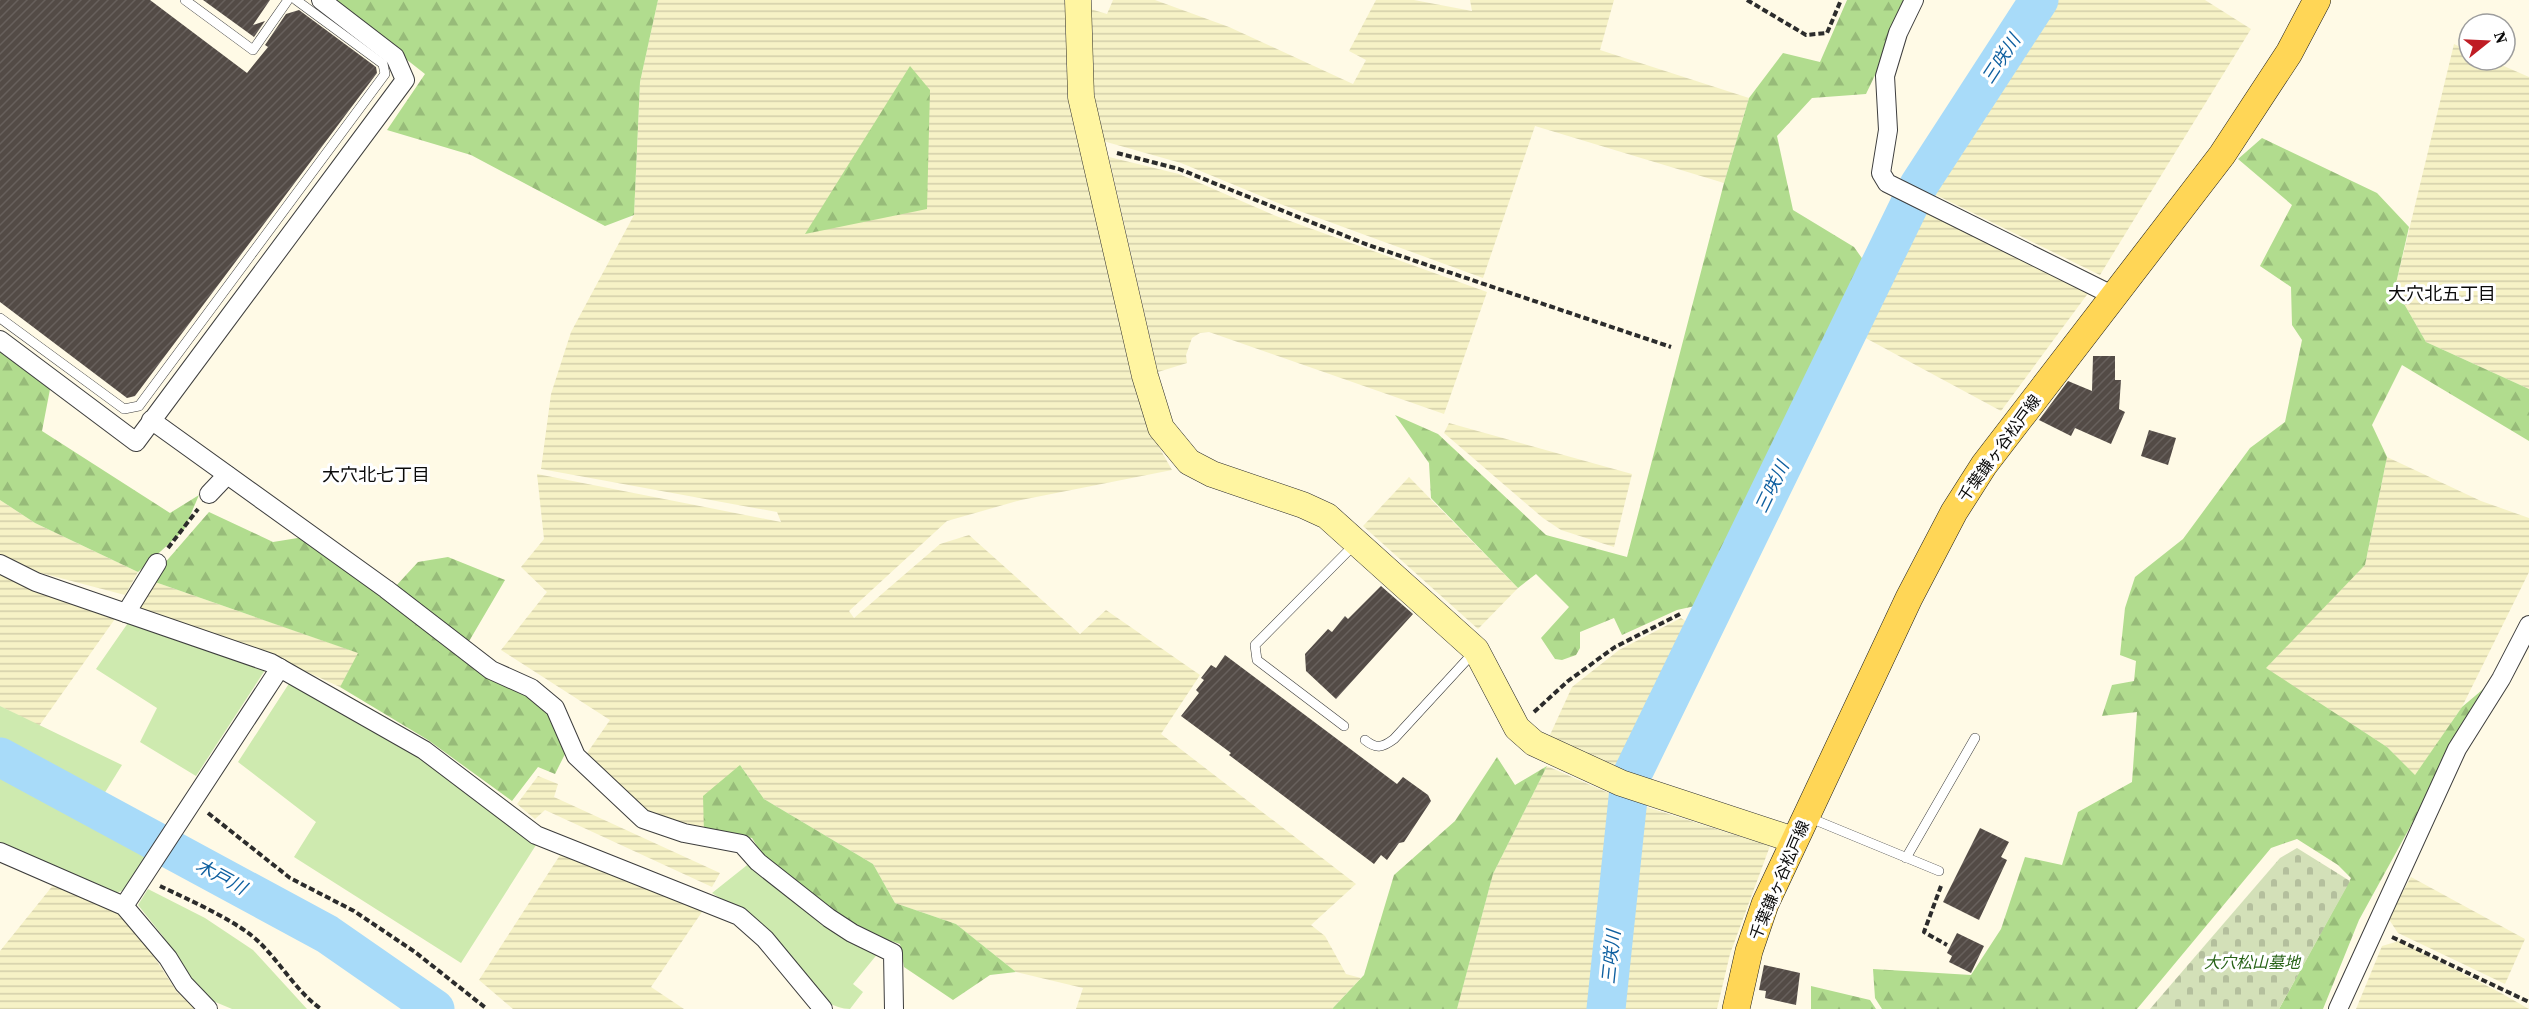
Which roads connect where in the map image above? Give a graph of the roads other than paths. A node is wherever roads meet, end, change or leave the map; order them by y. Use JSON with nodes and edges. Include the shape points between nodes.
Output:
{"nodes":[{"id":1,"x":186,"y":0,"type":"edge"},
{"id":2,"x":288,"y":0,"type":"edge"},
{"id":3,"x":296,"y":0,"type":"edge"},
{"id":4,"x":321,"y":0,"type":"edge"},
{"id":5,"x":1078,"y":0,"type":"edge"},
{"id":6,"x":1914,"y":0,"type":"edge"},
{"id":7,"x":2317,"y":0,"type":"edge"},
{"id":8,"x":2114,"y":296,"type":"junction"},
{"id":9,"x":0,"y":318,"type":"edge"},
{"id":10,"x":0,"y":340,"type":"edge"},
{"id":11,"x":151,"y":420,"type":"junction"},
{"id":12,"x":227,"y":475,"type":"junction"},
{"id":13,"x":209,"y":494,"type":"road end"},
{"id":14,"x":1357,"y":543,"type":"junction"},
{"id":15,"x":157,"y":563,"type":"road end"},
{"id":16,"x":0,"y":564,"type":"edge"},
{"id":17,"x":126,"y":613,"type":"junction"},
{"id":18,"x":2529,"y":625,"type":"edge"},
{"id":19,"x":1476,"y":650,"type":"junction"},
{"id":20,"x":280,"y":668,"type":"junction"},
{"id":21,"x":1344,"y":726,"type":"dead end"},
{"id":22,"x":1975,"y":738,"type":"dead end"},
{"id":23,"x":1365,"y":740,"type":"dead end"},
{"id":24,"x":1815,"y":820,"type":"dead end"},
{"id":25,"x":1794,"y":840,"type":"junction"},
{"id":26,"x":0,"y":852,"type":"edge"},
{"id":27,"x":1906,"y":858,"type":"junction"},
{"id":28,"x":1939,"y":871,"type":"dead end"},
{"id":29,"x":124,"y":906,"type":"junction"},
{"id":30,"x":208,"y":1009,"type":"edge"},
{"id":31,"x":823,"y":1009,"type":"edge"},
{"id":32,"x":894,"y":1009,"type":"edge"},
{"id":33,"x":1736,"y":1009,"type":"edge"},
{"id":34,"x":2338,"y":1009,"type":"edge"}],
"edges":[{"from":1,"to":2,"type":"lane","via":[[253,50]]},
{"from":3,"to":9,"type":"lane","via":[[383,64],[386,74],[139,406],[124,408]]},
{"from":4,"to":11,"type":"street","via":[[395,57],[405,81]]},
{"from":5,"to":14,"type":"street","via":[[1081,97],[1145,376],[1161,428],[1189,462],[1326,516]]},
{"from":6,"to":8,"type":"street","via":[[1898,33],[1885,76],[1888,130],[1881,173],[1887,183]]},
{"from":7,"to":8,"type":"main road","name":"千葉鎌ヶ谷松戸線","via":[[2289,53],[2222,155]]},
{"from":8,"to":25,"type":"main road","name":"千葉鎌ヶ谷松戸線","via":[[1984,465],[1953,512]]},
{"from":10,"to":11,"type":"street","via":[[136,442]]},
{"from":11,"to":12,"type":"street"},
{"from":12,"to":13,"type":"street"},
{"from":12,"to":32,"type":"street","via":[[386,589],[490,670],[531,688],[555,708],[576,756],[643,819],[684,833],[742,844],[758,862],[829,918],[893,953]]},
{"from":14,"to":19,"type":"street"},
{"from":14,"to":21,"type":"lane","via":[[1255,645],[1254,652],[1257,660]]},
{"from":15,"to":17,"type":"street"},
{"from":16,"to":17,"type":"street","via":[[36,582]]},
{"from":17,"to":20,"type":"street"},
{"from":18,"to":34,"type":"street","via":[[2457,750]]},
{"from":19,"to":23,"type":"lane","via":[[1394,739],[1381,747],[1373,747]]},
{"from":19,"to":25,"type":"street","via":[[1516,728],[1534,743],[1621,783]]},
{"from":20,"to":29,"type":"street"},
{"from":20,"to":31,"type":"street","via":[[424,750],[536,835],[739,916],[765,939]]},
{"from":22,"to":27,"type":"lane"},
{"from":24,"to":27,"type":"lane"},
{"from":25,"to":33,"type":"main road","name":"千葉鎌ヶ谷松戸線","via":[[1765,904]]},
{"from":26,"to":29,"type":"street"},
{"from":27,"to":28,"type":"lane"},
{"from":29,"to":30,"type":"street"}]}
